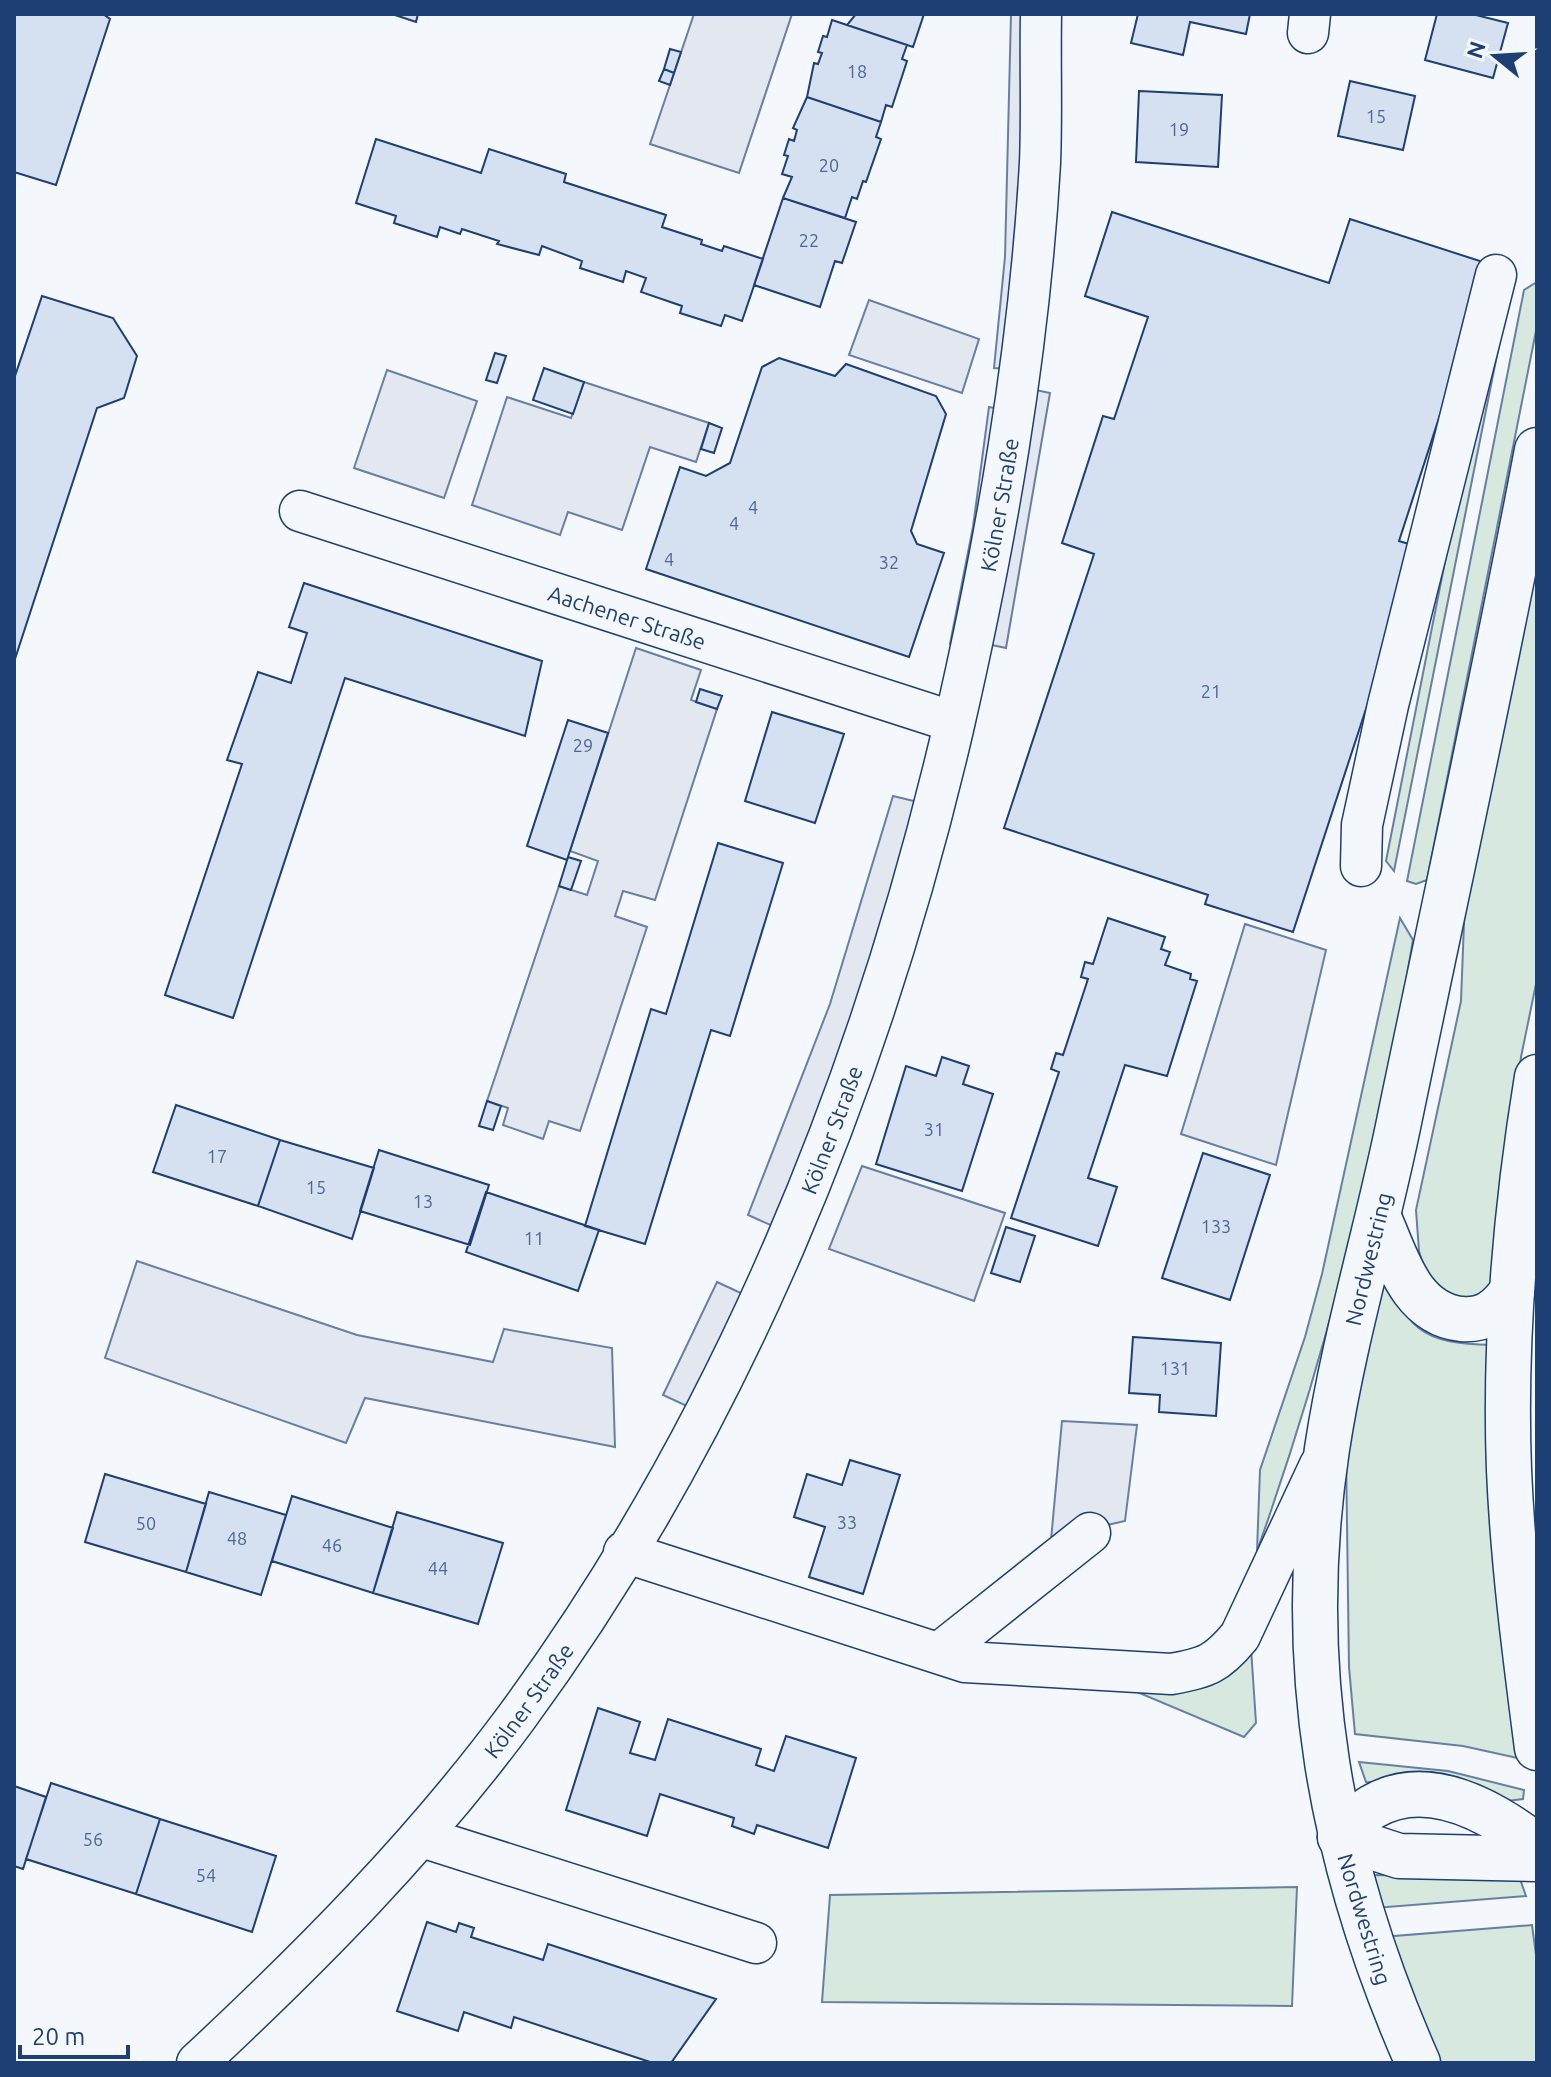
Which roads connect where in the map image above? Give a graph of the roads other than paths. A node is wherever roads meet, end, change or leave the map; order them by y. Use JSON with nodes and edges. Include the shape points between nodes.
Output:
{"nodes":[{"id":1,"x":1041,"y":14,"type":"edge"},
{"id":2,"x":1496,"y":275,"type":"dead end"},
{"id":3,"x":1537,"y":450,"type":"edge"},
{"id":4,"x":300,"y":511,"type":"dead end"},
{"id":5,"x":954,"y":722,"type":"junction"},
{"id":6,"x":1361,"y":866,"type":"dead end"},
{"id":7,"x":1537,"y":1077,"type":"edge"},
{"id":8,"x":1379,"y":1218,"type":"junction"},
{"id":9,"x":1512,"y":1291,"type":"junction"},
{"id":10,"x":1327,"y":1451,"type":"junction"},
{"id":11,"x":1090,"y":1533,"type":"dead end"},
{"id":12,"x":624,"y":1552,"type":"junction"},
{"id":13,"x":939,"y":1653,"type":"junction"},
{"id":14,"x":1537,"y":1748,"type":"edge"},
{"id":15,"x":422,"y":1837,"type":"junction"},
{"id":16,"x":1340,"y":1837,"type":"junction"},
{"id":17,"x":1537,"y":1846,"type":"edge"},
{"id":18,"x":1537,"y":1859,"type":"edge"},
{"id":19,"x":756,"y":1943,"type":"dead end"},
{"id":20,"x":215,"y":2060,"type":"edge"},
{"id":21,"x":1418,"y":2063,"type":"edge"}],
"edges":[{"from":1,"to":5,"type":"street","name":"Kölner Straße","via":[[1040,161],[1018,400],[973,655]]},
{"from":2,"to":6,"type":"street","via":[[1388,705],[1362,825]]},
{"from":3,"to":8,"type":"main road","name":"Nordwestring"},
{"from":4,"to":5,"type":"street","name":"Aachener Straße"},
{"from":5,"to":12,"type":"street","name":"Kölner Straße","via":[[915,886],[814,1180],[692,1436]]},
{"from":7,"to":9,"type":"main road"},
{"from":8,"to":9,"type":"main road","via":[[1414,1293],[1434,1312],[1481,1318],[1497,1310]]},
{"from":8,"to":10,"type":"main road","name":"Nordwestring"},
{"from":9,"to":14,"type":"main road","via":[[1511,1507]]},
{"from":10,"to":13,"type":"street","via":[[1240,1636],[1221,1659],[1171,1674],[965,1662]]},
{"from":10,"to":16,"type":"main road","name":"Nordwestring","via":[[1317,1542],[1316,1641],[1321,1729]]},
{"from":11,"to":13,"type":"street"},
{"from":12,"to":13,"type":"street"},
{"from":12,"to":15,"type":"street","name":"Kölner Straße","via":[[515,1719]]},
{"from":15,"to":19,"type":"street"},
{"from":15,"to":20,"type":"street","name":"Kölner Straße"},
{"from":16,"to":17,"type":"main road","via":[[1369,1808],[1413,1795],[1486,1810]]},
{"from":16,"to":18,"type":"main road","via":[[1399,1856]]},
{"from":16,"to":21,"type":"main road","name":"Nordwestring","via":[[1376,1963]]}]}
